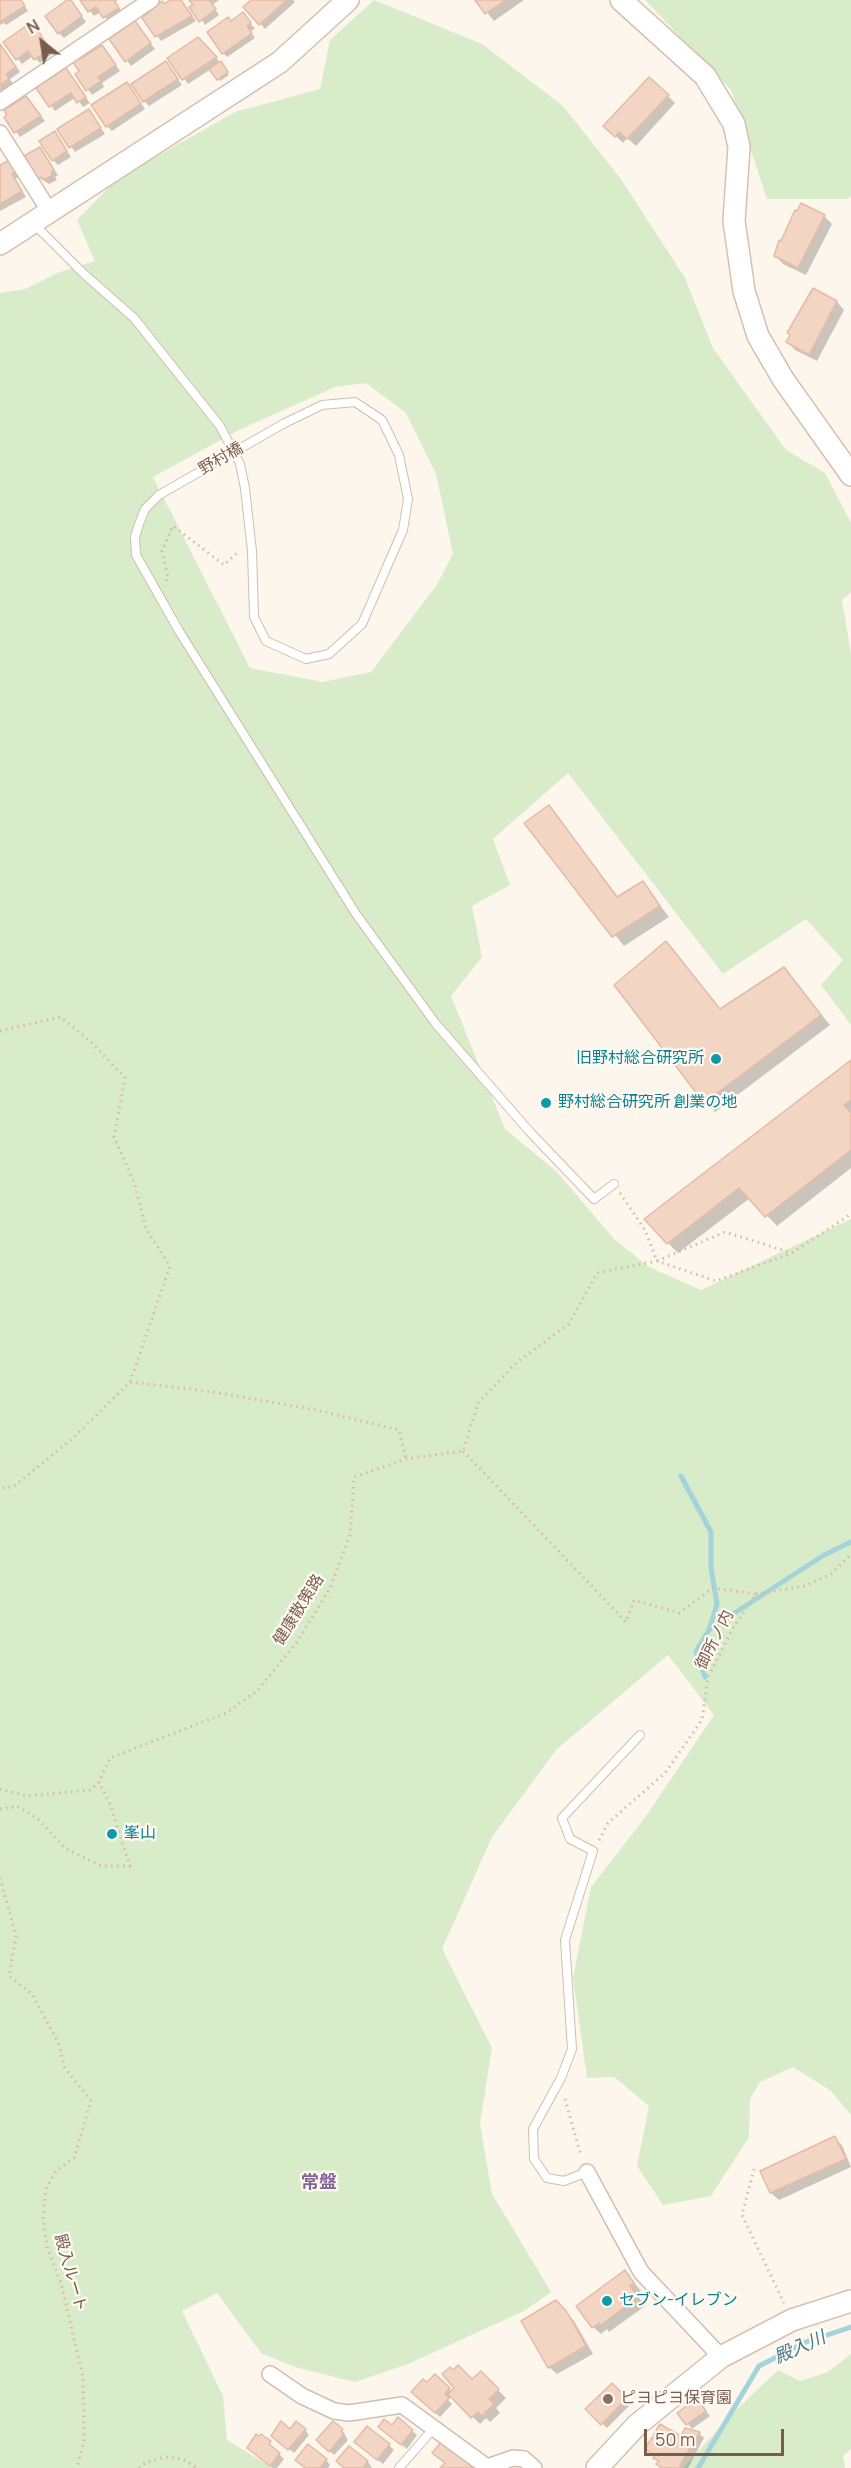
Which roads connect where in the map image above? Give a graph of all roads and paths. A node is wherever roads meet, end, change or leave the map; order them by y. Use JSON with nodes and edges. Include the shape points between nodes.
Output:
{"nodes":[{"id":1,"x":151,"y":0,"type":"edge"},
{"id":2,"x":348,"y":0,"type":"edge"},
{"id":3,"x":621,"y":0,"type":"edge"},
{"id":4,"x":0,"y":102,"type":"edge"},
{"id":5,"x":0,"y":133,"type":"edge"},
{"id":6,"x":42,"y":217,"type":"junction"},
{"id":7,"x":0,"y":244,"type":"edge"},
{"id":8,"x":851,"y":475,"type":"edge"},
{"id":9,"x":250,"y":542,"type":"junction"},
{"id":10,"x":158,"y":592,"type":"junction"},
{"id":11,"x":0,"y":1030,"type":"edge"},
{"id":12,"x":614,"y":1184,"type":"joint"},
{"id":13,"x":851,"y":1214,"type":"edge"},
{"id":14,"x":792,"y":1253,"type":"junction"},
{"id":15,"x":657,"y":1261,"type":"junction"},
{"id":16,"x":130,"y":1382,"type":"junction"},
{"id":17,"x":462,"y":1451,"type":"junction"},
{"id":18,"x":406,"y":1459,"type":"junction"},
{"id":19,"x":0,"y":1488,"type":"edge"},
{"id":20,"x":851,"y":1554,"type":"edge"},
{"id":21,"x":756,"y":1594,"type":"junction"},
{"id":22,"x":640,"y":1736,"type":"dead end"},
{"id":23,"x":99,"y":1782,"type":"junction"},
{"id":24,"x":0,"y":1789,"type":"edge"},
{"id":25,"x":0,"y":1809,"type":"edge"},
{"id":26,"x":593,"y":1851,"type":"junction"},
{"id":27,"x":0,"y":1878,"type":"edge"},
{"id":28,"x":561,"y":2078,"type":"junction"},
{"id":29,"x":754,"y":2169,"type":"dead end"},
{"id":30,"x":587,"y":2172,"type":"junction"},
{"id":31,"x":851,"y":2301,"type":"edge"},
{"id":32,"x":792,"y":2320,"type":"junction"},
{"id":33,"x":721,"y":2356,"type":"junction"},
{"id":34,"x":270,"y":2374,"type":"dead end"},
{"id":35,"x":434,"y":2428,"type":"junction"},
{"id":36,"x":76,"y":2468,"type":"edge"},
{"id":37,"x":140,"y":2468,"type":"edge"},
{"id":38,"x":197,"y":2468,"type":"edge"},
{"id":39,"x":399,"y":2468,"type":"edge"},
{"id":40,"x":534,"y":2468,"type":"edge"},
{"id":41,"x":597,"y":2468,"type":"edge"}],
"edges":[{"from":1,"to":4,"type":"street"},
{"from":2,"to":6,"type":"street","via":[[280,62]]},
{"from":3,"to":8,"type":"street","via":[[705,76],[734,124],[739,147],[734,221],[744,291],[758,336],[783,380]]},
{"from":5,"to":6,"type":"street"},
{"from":6,"to":7,"type":"street"},
{"from":6,"to":9,"type":"lane","name":"野村橋","via":[[84,274],[134,318],[220,426],[240,464]]},
{"from":9,"to":10,"type":"path","via":[[224,565],[173,526],[162,551],[168,577]]},
{"from":9,"to":10,"type":"lane","name":"野村橋","bridge":true,"via":[[254,617],[266,641],[306,658],[329,654],[362,624],[403,530],[408,499],[399,455],[382,420],[356,402],[322,405],[159,495],[145,509],[135,537],[136,555]]},
{"from":10,"to":12,"type":"lane","via":[[350,904],[436,1024],[594,1199]]},
{"from":11,"to":16,"type":"path","via":[[61,1017],[125,1078],[114,1137],[134,1182],[146,1229],[170,1266]]},
{"from":12,"to":15,"type":"path","via":[[645,1230]]},
{"from":13,"to":14,"type":"path"},
{"from":14,"to":15,"type":"path","via":[[716,1281]]},
{"from":14,"to":15,"type":"path","via":[[725,1232]]},
{"from":15,"to":17,"type":"path","via":[[597,1273],[569,1324],[517,1362],[478,1403]]},
{"from":16,"to":18,"type":"path","via":[[316,1410],[399,1430]]},
{"from":16,"to":19,"type":"path","via":[[72,1439],[13,1487]]},
{"from":17,"to":18,"type":"path","name":"健康散策路"},
{"from":17,"to":21,"type":"path","name":"御所ノ内","via":[[626,1622],[634,1600],[680,1613],[713,1587]]},
{"from":18,"to":23,"type":"path","name":"健康散策路","via":[[354,1477],[350,1535],[330,1588],[297,1642],[257,1691],[226,1713],[110,1758]]},
{"from":20,"to":21,"type":"path","via":[[831,1574],[805,1586]]},
{"from":21,"to":26,"type":"path","name":"御所ノ内","via":[[708,1677],[702,1720],[665,1773],[608,1822]]},
{"from":22,"to":26,"type":"lane","via":[[562,1818],[570,1839]]},
{"from":23,"to":24,"type":"path","via":[[90,1790],[27,1796]]},
{"from":23,"to":25,"type":"path","via":[[130,1866],[101,1866],[66,1850],[37,1818],[17,1806]]},
{"from":26,"to":28,"type":"lane","via":[[565,1941],[572,2049]]},
{"from":27,"to":36,"type":"path","name":"殿入ルート","via":[[16,1936],[9,1976],[32,1994],[58,2042],[65,2068],[91,2101],[74,2158],[56,2171],[46,2189],[43,2218],[47,2247],[62,2283],[82,2377],[84,2441]]},
{"from":28,"to":30,"type":"path","via":[[571,2127]]},
{"from":28,"to":30,"type":"lane","via":[[533,2128],[534,2159],[547,2178],[564,2181]]},
{"from":29,"to":32,"type":"path","via":[[742,2215]]},
{"from":30,"to":33,"type":"street","via":[[641,2272]]},
{"from":31,"to":32,"type":"street"},
{"from":32,"to":33,"type":"street"},
{"from":33,"to":41,"type":"street","via":[[637,2425]]},
{"from":34,"to":35,"type":"street","via":[[302,2396],[334,2411],[349,2413],[402,2405]]},
{"from":35,"to":39,"type":"lane"},
{"from":35,"to":40,"type":"street","via":[[487,2467],[513,2458],[524,2459]]},
{"from":37,"to":38,"type":"path","via":[[146,2462],[166,2457],[183,2459]]}]}
